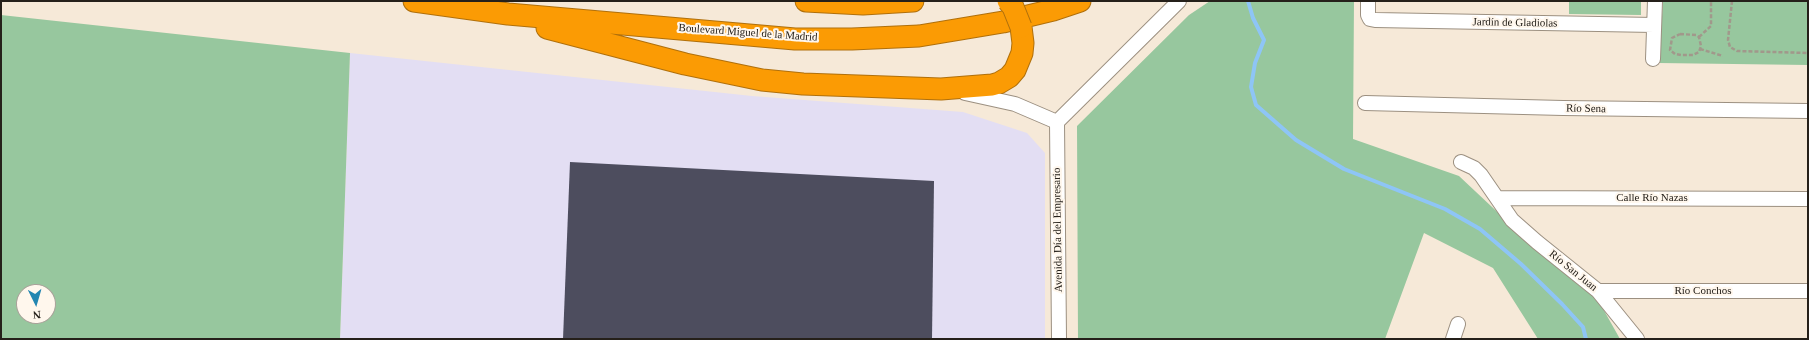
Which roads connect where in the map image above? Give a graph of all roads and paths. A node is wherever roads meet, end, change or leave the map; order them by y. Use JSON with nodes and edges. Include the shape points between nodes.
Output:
{"nodes":[{"id":1,"x":414,"y":1,"type":"edge"},
{"id":2,"x":806,"y":1,"type":"edge"},
{"id":3,"x":913,"y":1,"type":"edge"},
{"id":4,"x":1008,"y":1,"type":"edge"},
{"id":5,"x":1080,"y":1,"type":"edge"},
{"id":6,"x":1179,"y":1,"type":"edge"},
{"id":7,"x":1368,"y":1,"type":"edge"},
{"id":8,"x":1655,"y":1,"type":"edge"},
{"id":9,"x":1712,"y":1,"type":"edge"},
{"id":10,"x":1732,"y":1,"type":"edge"},
{"id":11,"x":508,"y":14,"type":"junction"},
{"id":12,"x":1654,"y":25,"type":"junction"},
{"id":13,"x":1699,"y":37,"type":"junction"},
{"id":14,"x":1700,"y":49,"type":"junction"},
{"id":15,"x":1808,"y":53,"type":"edge"},
{"id":16,"x":1723,"y":56,"type":"dead end"},
{"id":17,"x":1653,"y":59,"type":"dead end"},
{"id":18,"x":940,"y":89,"type":"junction"},
{"id":19,"x":1365,"y":103,"type":"dead end"},
{"id":20,"x":1808,"y":111,"type":"edge"},
{"id":21,"x":1057,"y":122,"type":"junction"},
{"id":22,"x":1461,"y":162,"type":"dead end"},
{"id":23,"x":1808,"y":198,"type":"edge"},
{"id":24,"x":1500,"y":204,"type":"junction"},
{"id":25,"x":1598,"y":291,"type":"junction"},
{"id":26,"x":1808,"y":291,"type":"edge"},
{"id":27,"x":1458,"y":324,"type":"dead end"},
{"id":28,"x":1059,"y":339,"type":"edge"},
{"id":29,"x":1453,"y":339,"type":"edge"},
{"id":30,"x":1637,"y":339,"type":"edge"}],
"edges":[{"from":1,"to":11,"type":"highway","name":"Boulevard Miguel de la Madrid"},
{"from":2,"to":3,"type":"highway","via":[[863,4]]},
{"from":4,"to":18,"type":"highway","bridge":true,"via":[[1018,18],[1023,40],[1021,58],[1010,76],[992,85]]},
{"from":5,"to":11,"type":"highway","name":"Boulevard Miguel de la Madrid","via":[[1003,22],[919,36],[852,39],[795,39]]},
{"from":6,"to":21,"type":"street"},
{"from":7,"to":12,"type":"street","name":"Jardín de Gladiolas","via":[[1368,15],[1370,19],[1375,20]]},
{"from":8,"to":12,"type":"street"},
{"from":9,"to":13,"type":"path","via":[[1710,26]]},
{"from":10,"to":15,"type":"path","via":[[1728,40],[1730,47],[1737,51]]},
{"from":11,"to":18,"type":"highway","via":[[542,27],[741,77],[796,83]]},
{"from":12,"to":17,"type":"street"},
{"from":13,"to":14,"type":"path","via":[[1702,46]]},
{"from":13,"to":14,"type":"path","via":[[1680,34],[1672,38],[1670,50],[1675,54],[1693,55]]},
{"from":14,"to":16,"type":"path"},
{"from":18,"to":21,"type":"street","via":[[1015,104]]},
{"from":19,"to":20,"type":"street","name":"Río Sena"},
{"from":21,"to":28,"type":"street","name":"Avenida Día del Empresario"},
{"from":22,"to":24,"type":"street","name":"Río San Juan","via":[[1474,168],[1481,175]]},
{"from":23,"to":24,"type":"street","name":"Calle Río Nazas"},
{"from":24,"to":25,"type":"street","name":"Río San Juan","via":[[1512,220]]},
{"from":25,"to":26,"type":"street","name":"Río Conchos"},
{"from":25,"to":30,"type":"street","name":"Río San Juan"},
{"from":27,"to":29,"type":"street"}]}
